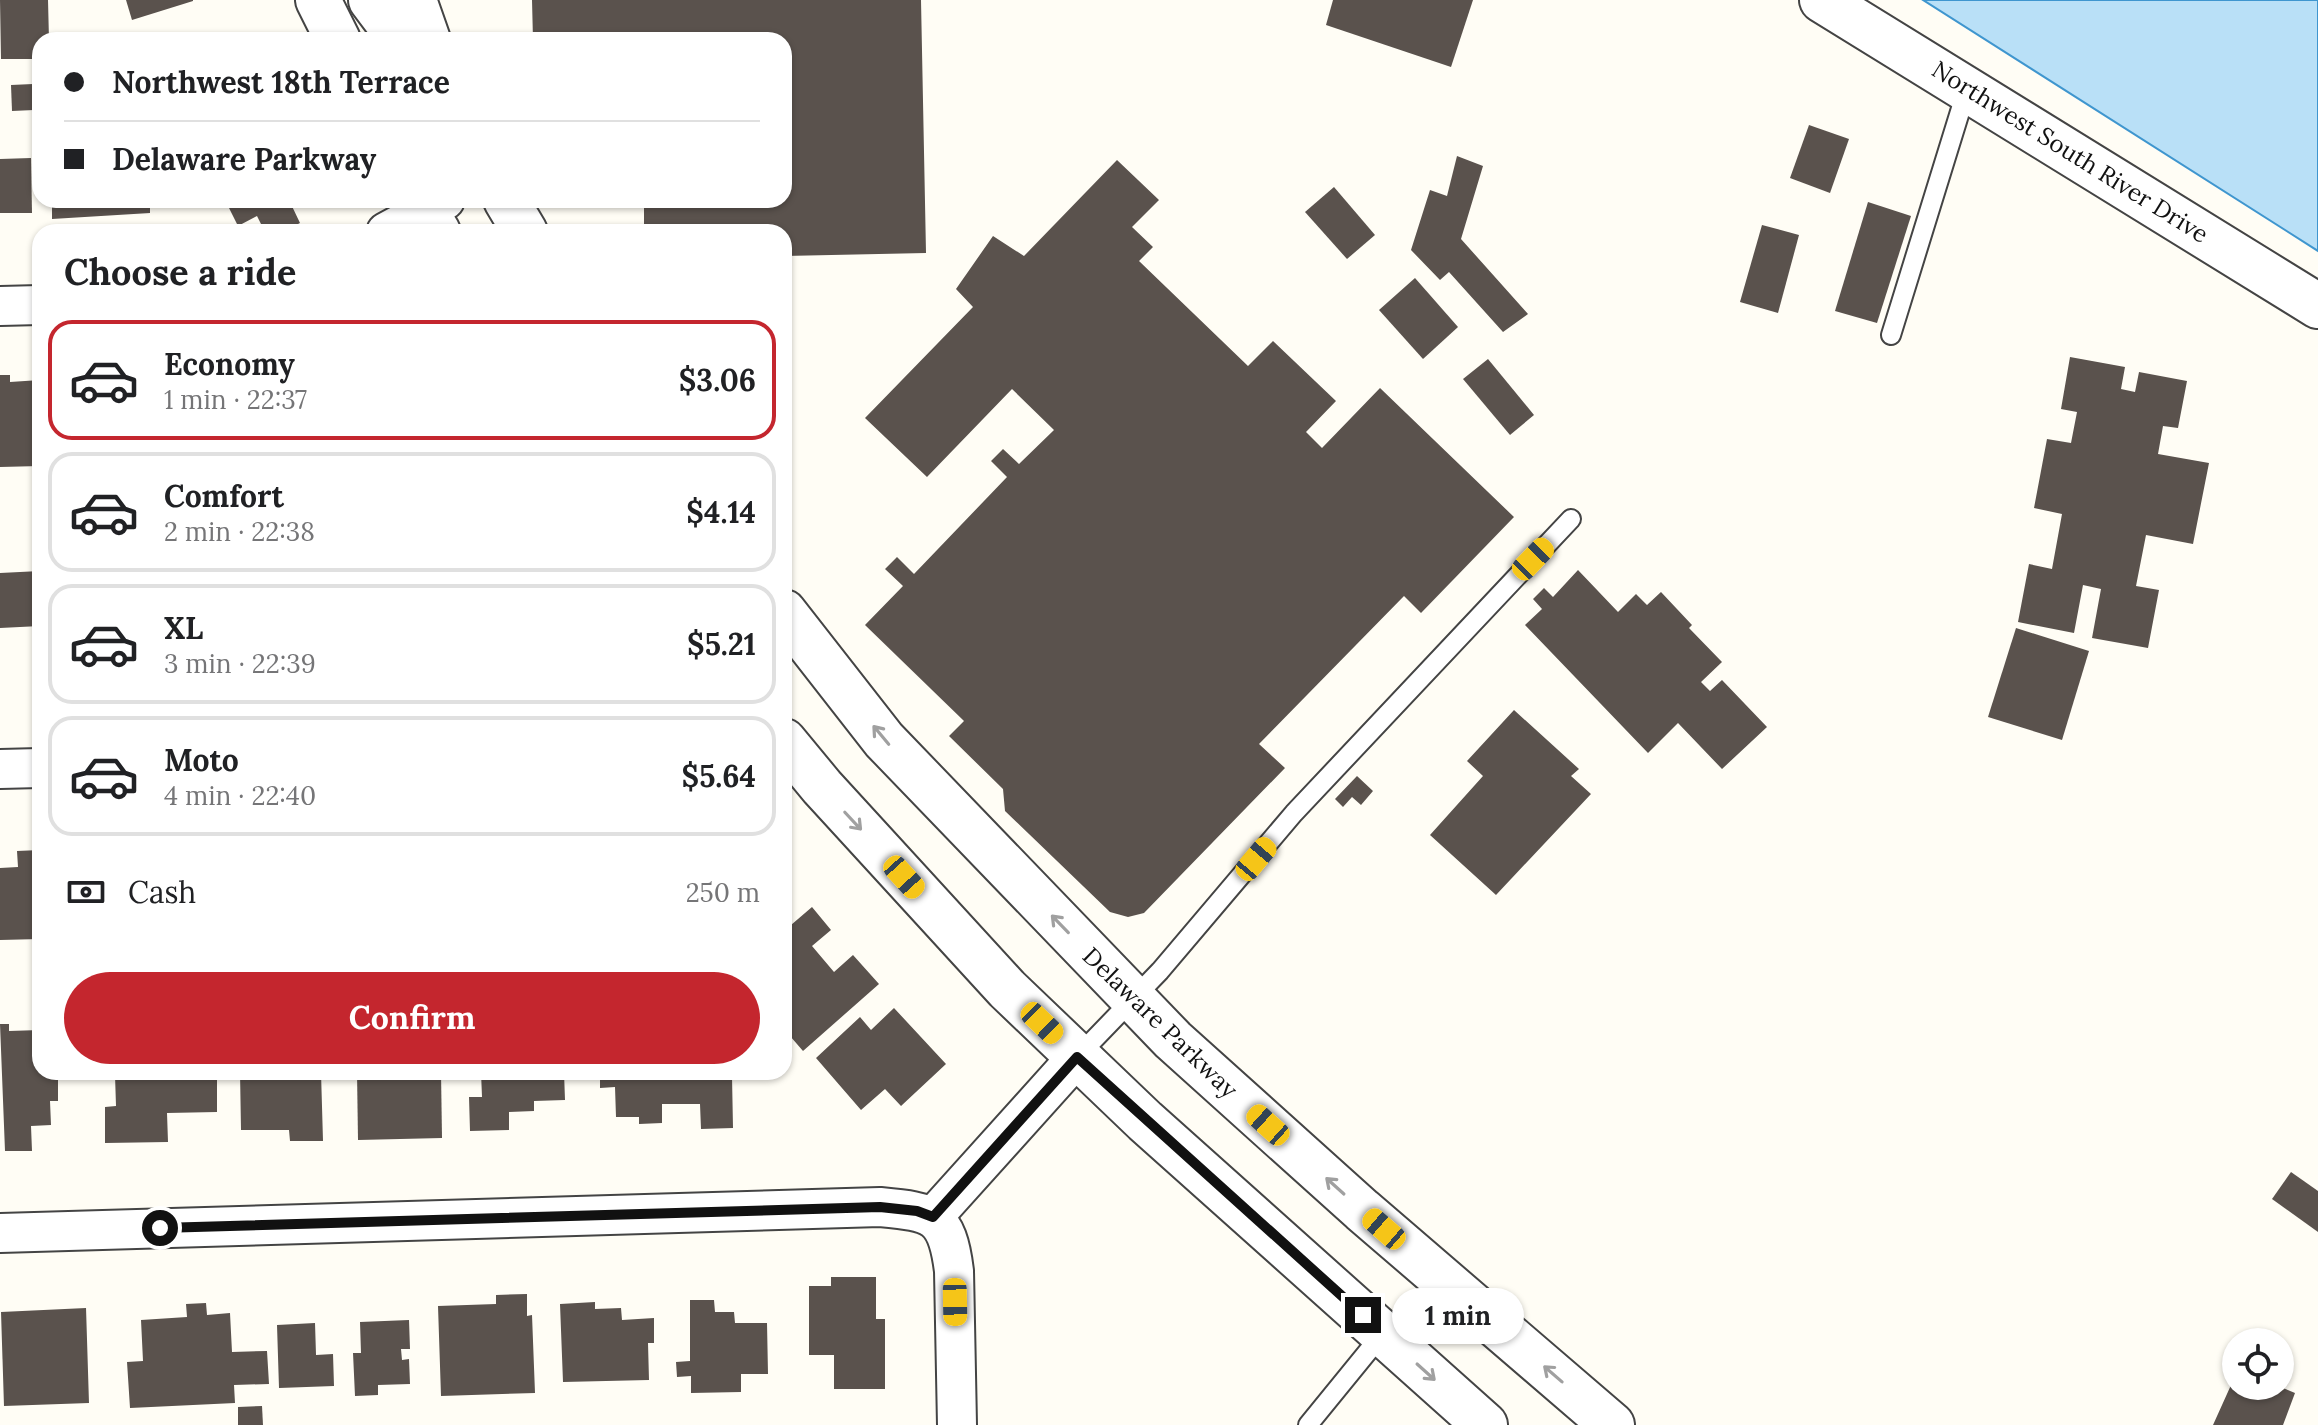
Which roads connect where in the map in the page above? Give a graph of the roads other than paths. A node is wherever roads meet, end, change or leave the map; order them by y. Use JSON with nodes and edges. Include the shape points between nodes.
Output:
{"nodes":[{"id":1,"x":318,"y":0,"type":"edge"},
{"id":2,"x":371,"y":0,"type":"edge"},
{"id":3,"x":414,"y":0,"type":"edge"},
{"id":4,"x":1822,"y":0,"type":"edge"},
{"id":5,"x":334,"y":32,"type":"edge"},
{"id":6,"x":395,"y":32,"type":"edge"},
{"id":7,"x":425,"y":32,"type":"edge"},
{"id":8,"x":1967,"y":89,"type":"junction"},
{"id":9,"x":432,"y":211,"type":"edge"},
{"id":10,"x":404,"y":224,"type":"edge"},
{"id":11,"x":32,"y":305,"type":"edge"},
{"id":12,"x":0,"y":306,"type":"edge"},
{"id":13,"x":2318,"y":306,"type":"edge"},
{"id":14,"x":1891,"y":335,"type":"dead end"},
{"id":15,"x":1571,"y":519,"type":"dead end"},
{"id":16,"x":792,"y":622,"type":"edge"},
{"id":17,"x":792,"y":751,"type":"edge"},
{"id":18,"x":32,"y":768,"type":"edge"},
{"id":19,"x":0,"y":769,"type":"edge"},
{"id":20,"x":1133,"y":1000,"type":"junction"},
{"id":21,"x":1077,"y":1057,"type":"junction"},
{"id":22,"x":933,"y":1217,"type":"junction"},
{"id":23,"x":0,"y":1233,"type":"edge"},
{"id":24,"x":1383,"y":1333,"type":"junction"},
{"id":25,"x":957,"y":1425,"type":"edge"},
{"id":26,"x":1308,"y":1425,"type":"edge"},
{"id":27,"x":1485,"y":1425,"type":"edge"},
{"id":28,"x":1612,"y":1425,"type":"edge"}],
"edges":[{"from":1,"to":5,"type":"street"},
{"from":2,"to":6,"type":"street"},
{"from":3,"to":7,"type":"street"},
{"from":4,"to":8,"type":"street","name":"Northwest South River Drive"},
{"from":8,"to":13,"type":"street","name":"Northwest South River Drive"},
{"from":8,"to":14,"type":"lane"},
{"from":9,"to":10,"type":"street"},
{"from":11,"to":12,"type":"street"},
{"from":15,"to":20,"type":"lane","via":[[1294,813]]},
{"from":20,"to":16,"type":"street","name":"Delaware Parkway","one_way":true,"via":[[884,740]]},
{"from":17,"to":21,"type":"street","one_way":true,"via":[[1007,989]]},
{"from":18,"to":19,"type":"street"},
{"from":20,"to":21,"type":"lane"},
{"from":28,"to":20,"type":"street","name":"Delaware Parkway","one_way":true,"via":[[1362,1210]]},
{"from":21,"to":22,"type":"street"},
{"from":21,"to":24,"type":"street"},
{"from":22,"to":23,"type":"street","via":[[880,1207]]},
{"from":22,"to":25,"type":"street","via":[[951,1248],[954,1271]]},
{"from":24,"to":26,"type":"lane"},
{"from":24,"to":27,"type":"street","one_way":true}]}
